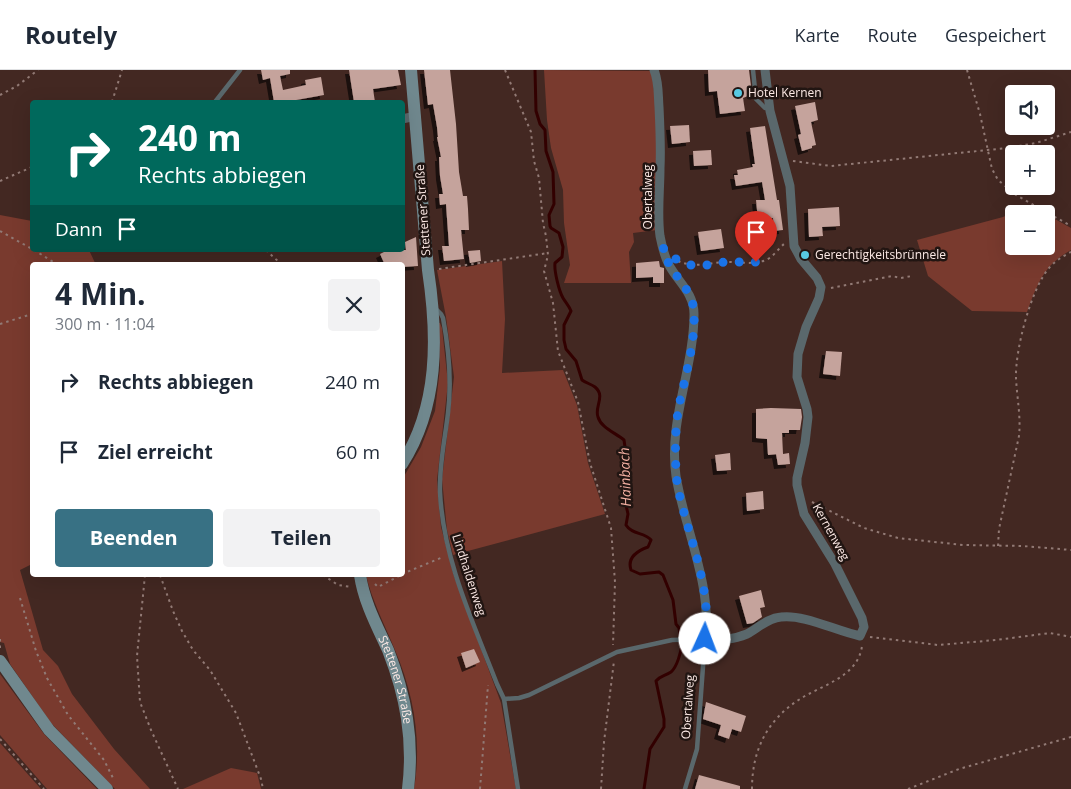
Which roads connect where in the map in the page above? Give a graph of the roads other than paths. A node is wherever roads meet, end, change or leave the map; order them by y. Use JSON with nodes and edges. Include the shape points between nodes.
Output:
{"nodes":[{"id":1,"x":240,"y":70,"type":"edge"},
{"id":2,"x":411,"y":70,"type":"edge"},
{"id":3,"x":654,"y":70,"type":"edge"},
{"id":4,"x":753,"y":70,"type":"edge"},
{"id":5,"x":765,"y":70,"type":"edge"},
{"id":6,"x":217,"y":100,"type":"edge"},
{"id":7,"x":769,"y":108,"type":"junction"},
{"id":8,"x":416,"y":116,"type":"junction"},
{"id":9,"x":405,"y":118,"type":"edge"},
{"id":10,"x":432,"y":306,"type":"junction"},
{"id":11,"x":405,"y":460,"type":"edge"},
{"id":12,"x":361,"y":580,"type":"edge"},
{"id":13,"x":705,"y":639,"type":"junction"},
{"id":14,"x":0,"y":661,"type":"edge"},
{"id":15,"x":504,"y":699,"type":"junction"},
{"id":16,"x":110,"y":785,"type":"edge"},
{"id":17,"x":408,"y":789,"type":"edge"},
{"id":18,"x":518,"y":789,"type":"edge"},
{"id":19,"x":685,"y":789,"type":"edge"}],
"edges":[{"from":1,"to":6,"type":"lane"},
{"from":2,"to":8,"type":"main road","name":"Stettener Straße"},
{"from":3,"to":13,"type":"street","name":"Obertalweg","via":[[660,128],[659,225],[671,268],[688,292],[694,309],[675,458],[676,476],[702,584]]},
{"from":4,"to":7,"type":"lane","via":[[757,100]]},
{"from":5,"to":7,"type":"street"},
{"from":7,"to":13,"type":"street","name":"Kernenweg","via":[[791,193],[792,236],[796,252],[817,278],[821,289],[803,333],[797,361],[798,381],[808,417],[806,443],[797,478],[799,494],[804,514],[835,564],[864,627],[860,636],[786,616],[772,619],[735,638]]},
{"from":8,"to":9,"type":"street"},
{"from":8,"to":10,"type":"main road","name":"Stettener Straße"},
{"from":10,"to":11,"type":"main road","name":"Stettener Straße","via":[[431,390],[426,414],[414,446]]},
{"from":10,"to":15,"type":"lane","name":"Lindhaldenweg","via":[[442,316],[451,377],[440,485],[444,529],[450,555]]},
{"from":12,"to":17,"type":"main road","name":"Stettener Straße","via":[[406,705],[410,747]]},
{"from":13,"to":15,"type":"lane","via":[[688,638],[613,653],[529,695]]},
{"from":13,"to":19,"type":"lane","name":"Obertalweg","via":[[697,750]]},
{"from":14,"to":16,"type":"main road","via":[[49,730]]},
{"from":15,"to":18,"type":"lane","name":"Lindhaldenweg"}]}
